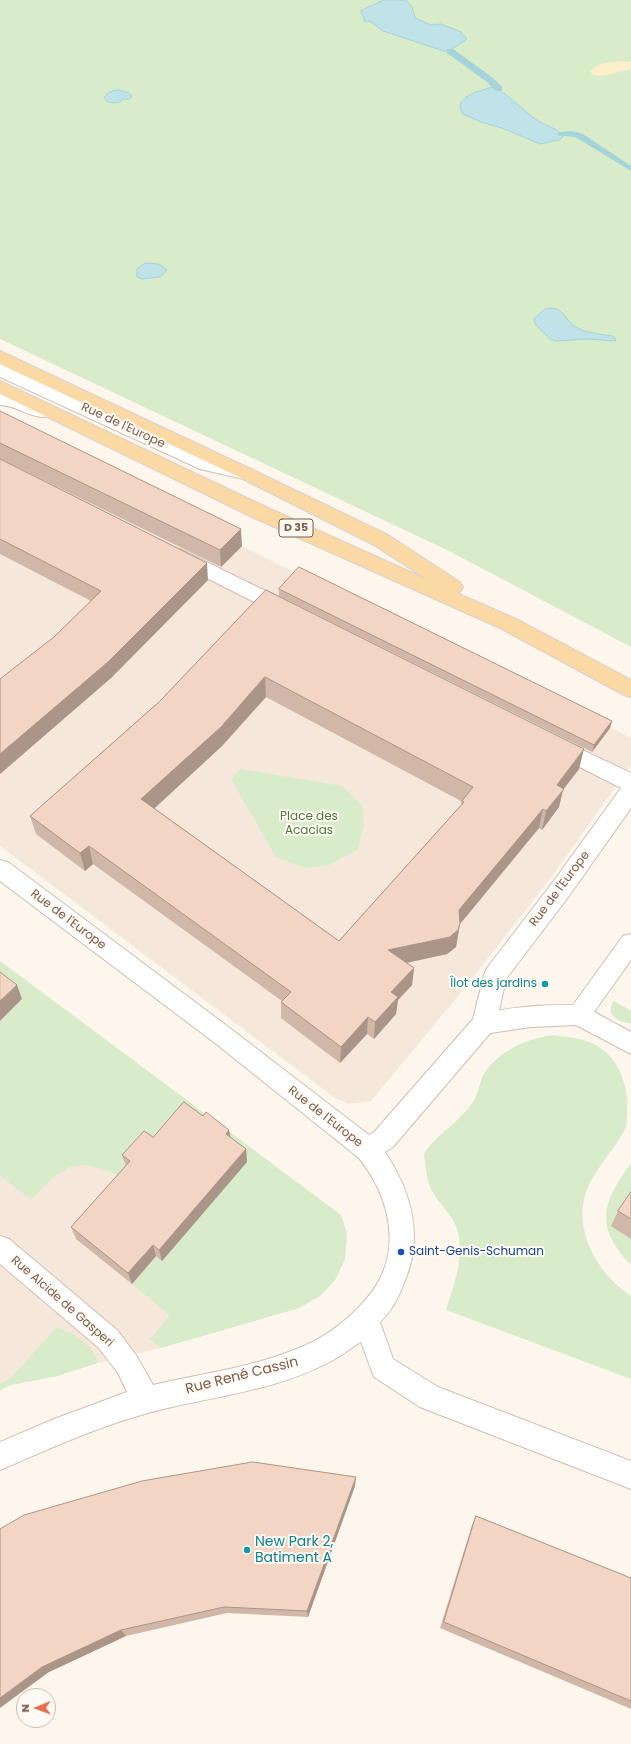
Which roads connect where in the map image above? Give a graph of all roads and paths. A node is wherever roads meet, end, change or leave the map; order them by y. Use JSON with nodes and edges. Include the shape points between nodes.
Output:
{"nodes":[{"id":1,"x":0,"y":358,"type":"edge"},
{"id":2,"x":0,"y":370,"type":"edge"},
{"id":3,"x":0,"y":387,"type":"edge"},
{"id":4,"x":0,"y":398,"type":"edge"},
{"id":5,"x":85,"y":427,"type":"junction"},
{"id":6,"x":249,"y":475,"type":"junction"},
{"id":7,"x":162,"y":546,"type":"edge"},
{"id":8,"x":302,"y":617,"type":"edge"},
{"id":9,"x":509,"y":624,"type":"junction"},
{"id":10,"x":631,"y":689,"type":"edge"},
{"id":11,"x":539,"y":737,"type":"edge"},
{"id":12,"x":631,"y":784,"type":"edge"},
{"id":13,"x":631,"y":791,"type":"edge"},
{"id":14,"x":0,"y":869,"type":"edge"},
{"id":15,"x":631,"y":943,"type":"edge"},
{"id":16,"x":578,"y":1015,"type":"junction"},
{"id":17,"x":484,"y":1024,"type":"junction"},
{"id":18,"x":631,"y":1044,"type":"edge"},
{"id":19,"x":368,"y":1150,"type":"junction"},
{"id":20,"x":0,"y":1248,"type":"edge"},
{"id":21,"x":366,"y":1320,"type":"junction"},
{"id":22,"x":146,"y":1400,"type":"junction"},
{"id":23,"x":0,"y":1456,"type":"edge"},
{"id":24,"x":631,"y":1475,"type":"edge"}],
"edges":[{"from":1,"to":6,"type":"main road","number":"D 35"},
{"from":2,"to":6,"type":"street","name":"Rue de l'Europe","via":[[206,465]]},
{"from":3,"to":5,"type":"main road","number":"D 35"},
{"from":4,"to":5,"type":"street","name":"Rue de l'Europe"},
{"from":5,"to":9,"type":"main road","number":"D 35","via":[[259,512]]},
{"from":6,"to":9,"type":"main road","number":"D 35","via":[[381,540]]},
{"from":7,"to":8,"type":"street"},
{"from":9,"to":10,"type":"main road","number":"D 35"},
{"from":11,"to":12,"type":"street"},
{"from":13,"to":17,"type":"street","name":"Rue de l'Europe","via":[[561,889],[494,975]]},
{"from":14,"to":19,"type":"street","name":"Rue de l'Europe","via":[[223,1036]]},
{"from":15,"to":16,"type":"lane"},
{"from":16,"to":17,"type":"lane","via":[[531,1016]]},
{"from":16,"to":18,"type":"lane"},
{"from":17,"to":19,"type":"street","name":"Rue de l'Europe","via":[[384,1139]]},
{"from":19,"to":21,"type":"street","name":"Rue René Cassin","via":[[380,1164],[399,1207],[402,1230],[396,1275],[386,1295]]},
{"from":20,"to":22,"type":"street","name":"Rue Alcide de Gasperi","via":[[108,1340],[127,1364]]},
{"from":21,"to":22,"type":"street","name":"Rue René Cassin","via":[[312,1358],[272,1372]]},
{"from":21,"to":24,"type":"street","via":[[383,1368],[430,1398]]},
{"from":22,"to":23,"type":"street","name":"Rue René Cassin","via":[[26,1443]]}]}
